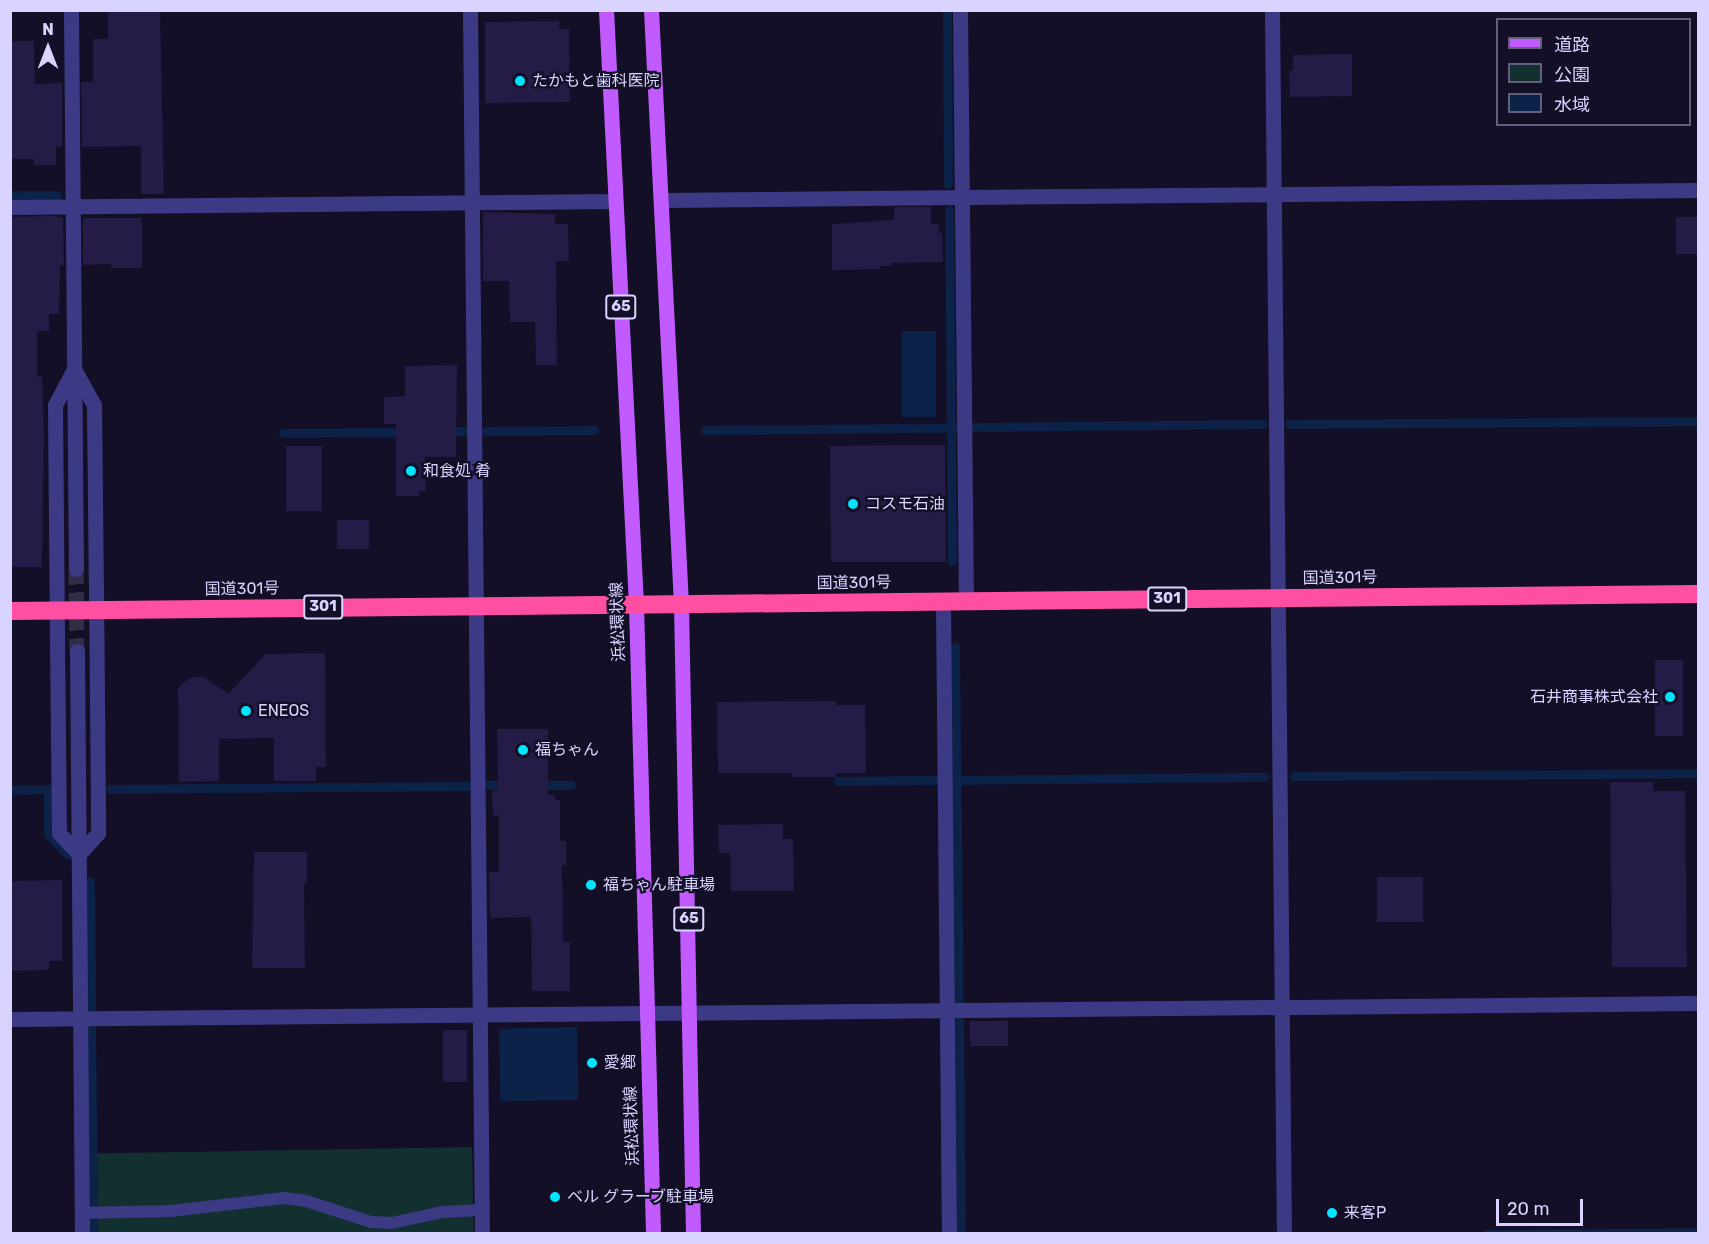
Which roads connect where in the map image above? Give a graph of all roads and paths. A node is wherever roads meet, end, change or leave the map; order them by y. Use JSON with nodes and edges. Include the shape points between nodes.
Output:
{"nodes":[{"id":1,"x":70,"y":10,"type":"edge"},
{"id":2,"x":470,"y":10,"type":"edge"},
{"id":3,"x":606,"y":10,"type":"edge"},
{"id":4,"x":651,"y":10,"type":"edge"},
{"id":5,"x":960,"y":10,"type":"edge"},
{"id":6,"x":1272,"y":10,"type":"edge"},
{"id":7,"x":1698,"y":190,"type":"edge"},
{"id":8,"x":1274,"y":194,"type":"junction"},
{"id":9,"x":962,"y":197,"type":"junction"},
{"id":10,"x":661,"y":200,"type":"junction"},
{"id":11,"x":615,"y":201,"type":"junction"},
{"id":12,"x":472,"y":203,"type":"junction"},
{"id":13,"x":10,"y":207,"type":"edge"},
{"id":14,"x":72,"y":207,"type":"junction"},
{"id":15,"x":74,"y":369,"type":"junction"},
{"id":16,"x":76,"y":569,"type":"tunnel mouth"},
{"id":17,"x":1698,"y":594,"type":"edge"},
{"id":18,"x":1278,"y":598,"type":"junction"},
{"id":19,"x":966,"y":601,"type":"junction"},
{"id":20,"x":943,"y":602,"type":"junction"},
{"id":21,"x":636,"y":604,"type":"junction"},
{"id":22,"x":681,"y":604,"type":"junction"},
{"id":23,"x":476,"y":606,"type":"junction"},
{"id":24,"x":57,"y":610,"type":"junction"},
{"id":25,"x":96,"y":610,"type":"junction"},
{"id":26,"x":10,"y":611,"type":"edge"},
{"id":27,"x":77,"y":651,"type":"tunnel mouth"},
{"id":28,"x":79,"y":855,"type":"junction"},
{"id":29,"x":1698,"y":1003,"type":"edge"},
{"id":30,"x":1282,"y":1007,"type":"junction"},
{"id":31,"x":947,"y":1011,"type":"junction"},
{"id":32,"x":646,"y":1012,"type":"junction"},
{"id":33,"x":688,"y":1012,"type":"junction"},
{"id":34,"x":480,"y":1014,"type":"junction"},
{"id":35,"x":80,"y":1018,"type":"junction"},
{"id":36,"x":10,"y":1019,"type":"edge"},
{"id":37,"x":482,"y":1210,"type":"junction"},
{"id":38,"x":82,"y":1213,"type":"junction"},
{"id":39,"x":82,"y":1233,"type":"edge"},
{"id":40,"x":482,"y":1233,"type":"edge"},
{"id":41,"x":652,"y":1233,"type":"edge"},
{"id":42,"x":693,"y":1233,"type":"edge"},
{"id":43,"x":949,"y":1233,"type":"edge"},
{"id":44,"x":1284,"y":1233,"type":"edge"}],
"edges":[{"from":1,"to":14,"type":"street"},
{"from":2,"to":12,"type":"street"},
{"from":3,"to":11,"type":"main road","name":"浜松環状線","number":"65"},
{"from":4,"to":10,"type":"main road","number":"65"},
{"from":5,"to":9,"type":"street"},
{"from":6,"to":8,"type":"street"},
{"from":7,"to":8,"type":"street"},
{"from":8,"to":9,"type":"street"},
{"from":8,"to":18,"type":"street"},
{"from":9,"to":10,"type":"street"},
{"from":9,"to":19,"type":"street"},
{"from":10,"to":22,"type":"main road","number":"65"},
{"from":11,"to":12,"type":"street"},
{"from":11,"to":21,"type":"main road","name":"浜松環状線","number":"65"},
{"from":12,"to":14,"type":"street"},
{"from":12,"to":23,"type":"street"},
{"from":13,"to":14,"type":"street"},
{"from":14,"to":15,"type":"street"},
{"from":15,"to":16,"type":"street"},
{"from":15,"to":24,"type":"street","via":[[55,405]]},
{"from":15,"to":25,"type":"street","via":[[94,405]]},
{"from":17,"to":18,"type":"highway","name":"国道301号","number":"301"},
{"from":18,"to":19,"type":"highway","name":"国道301号","number":"301"},
{"from":18,"to":30,"type":"street"},
{"from":19,"to":20,"type":"highway","name":"国道301号","number":"301"},
{"from":20,"to":22,"type":"highway","name":"国道301号","number":"301"},
{"from":20,"to":31,"type":"street"},
{"from":21,"to":22,"type":"highway","name":"国道301号","number":"301"},
{"from":21,"to":23,"type":"highway","name":"国道301号","number":"301"},
{"from":21,"to":32,"type":"main road","name":"浜松環状線","number":"65"},
{"from":22,"to":33,"type":"main road","number":"65"},
{"from":23,"to":25,"type":"highway","name":"国道301号","number":"301"},
{"from":23,"to":34,"type":"street"},
{"from":24,"to":25,"type":"highway","name":"国道301号","number":"301"},
{"from":24,"to":26,"type":"highway","name":"国道301号","number":"301"},
{"from":24,"to":28,"type":"street","via":[[59,833]]},
{"from":25,"to":28,"type":"street","via":[[98,833]]},
{"from":27,"to":28,"type":"street"},
{"from":28,"to":35,"type":"street"},
{"from":29,"to":30,"type":"street"},
{"from":30,"to":31,"type":"street"},
{"from":30,"to":44,"type":"street"},
{"from":31,"to":33,"type":"street"},
{"from":31,"to":43,"type":"street"},
{"from":32,"to":33,"type":"street"},
{"from":32,"to":34,"type":"street"},
{"from":32,"to":41,"type":"main road","name":"浜松環状線","number":"65"},
{"from":33,"to":42,"type":"main road","number":"65"},
{"from":34,"to":35,"type":"street"},
{"from":34,"to":37,"type":"street"},
{"from":35,"to":36,"type":"street"},
{"from":35,"to":38,"type":"street"},
{"from":37,"to":38,"type":"lane","via":[[442,1212],[392,1223],[371,1222],[284,1198],[153,1212]]},
{"from":37,"to":40,"type":"street"},
{"from":38,"to":39,"type":"street"}]}
